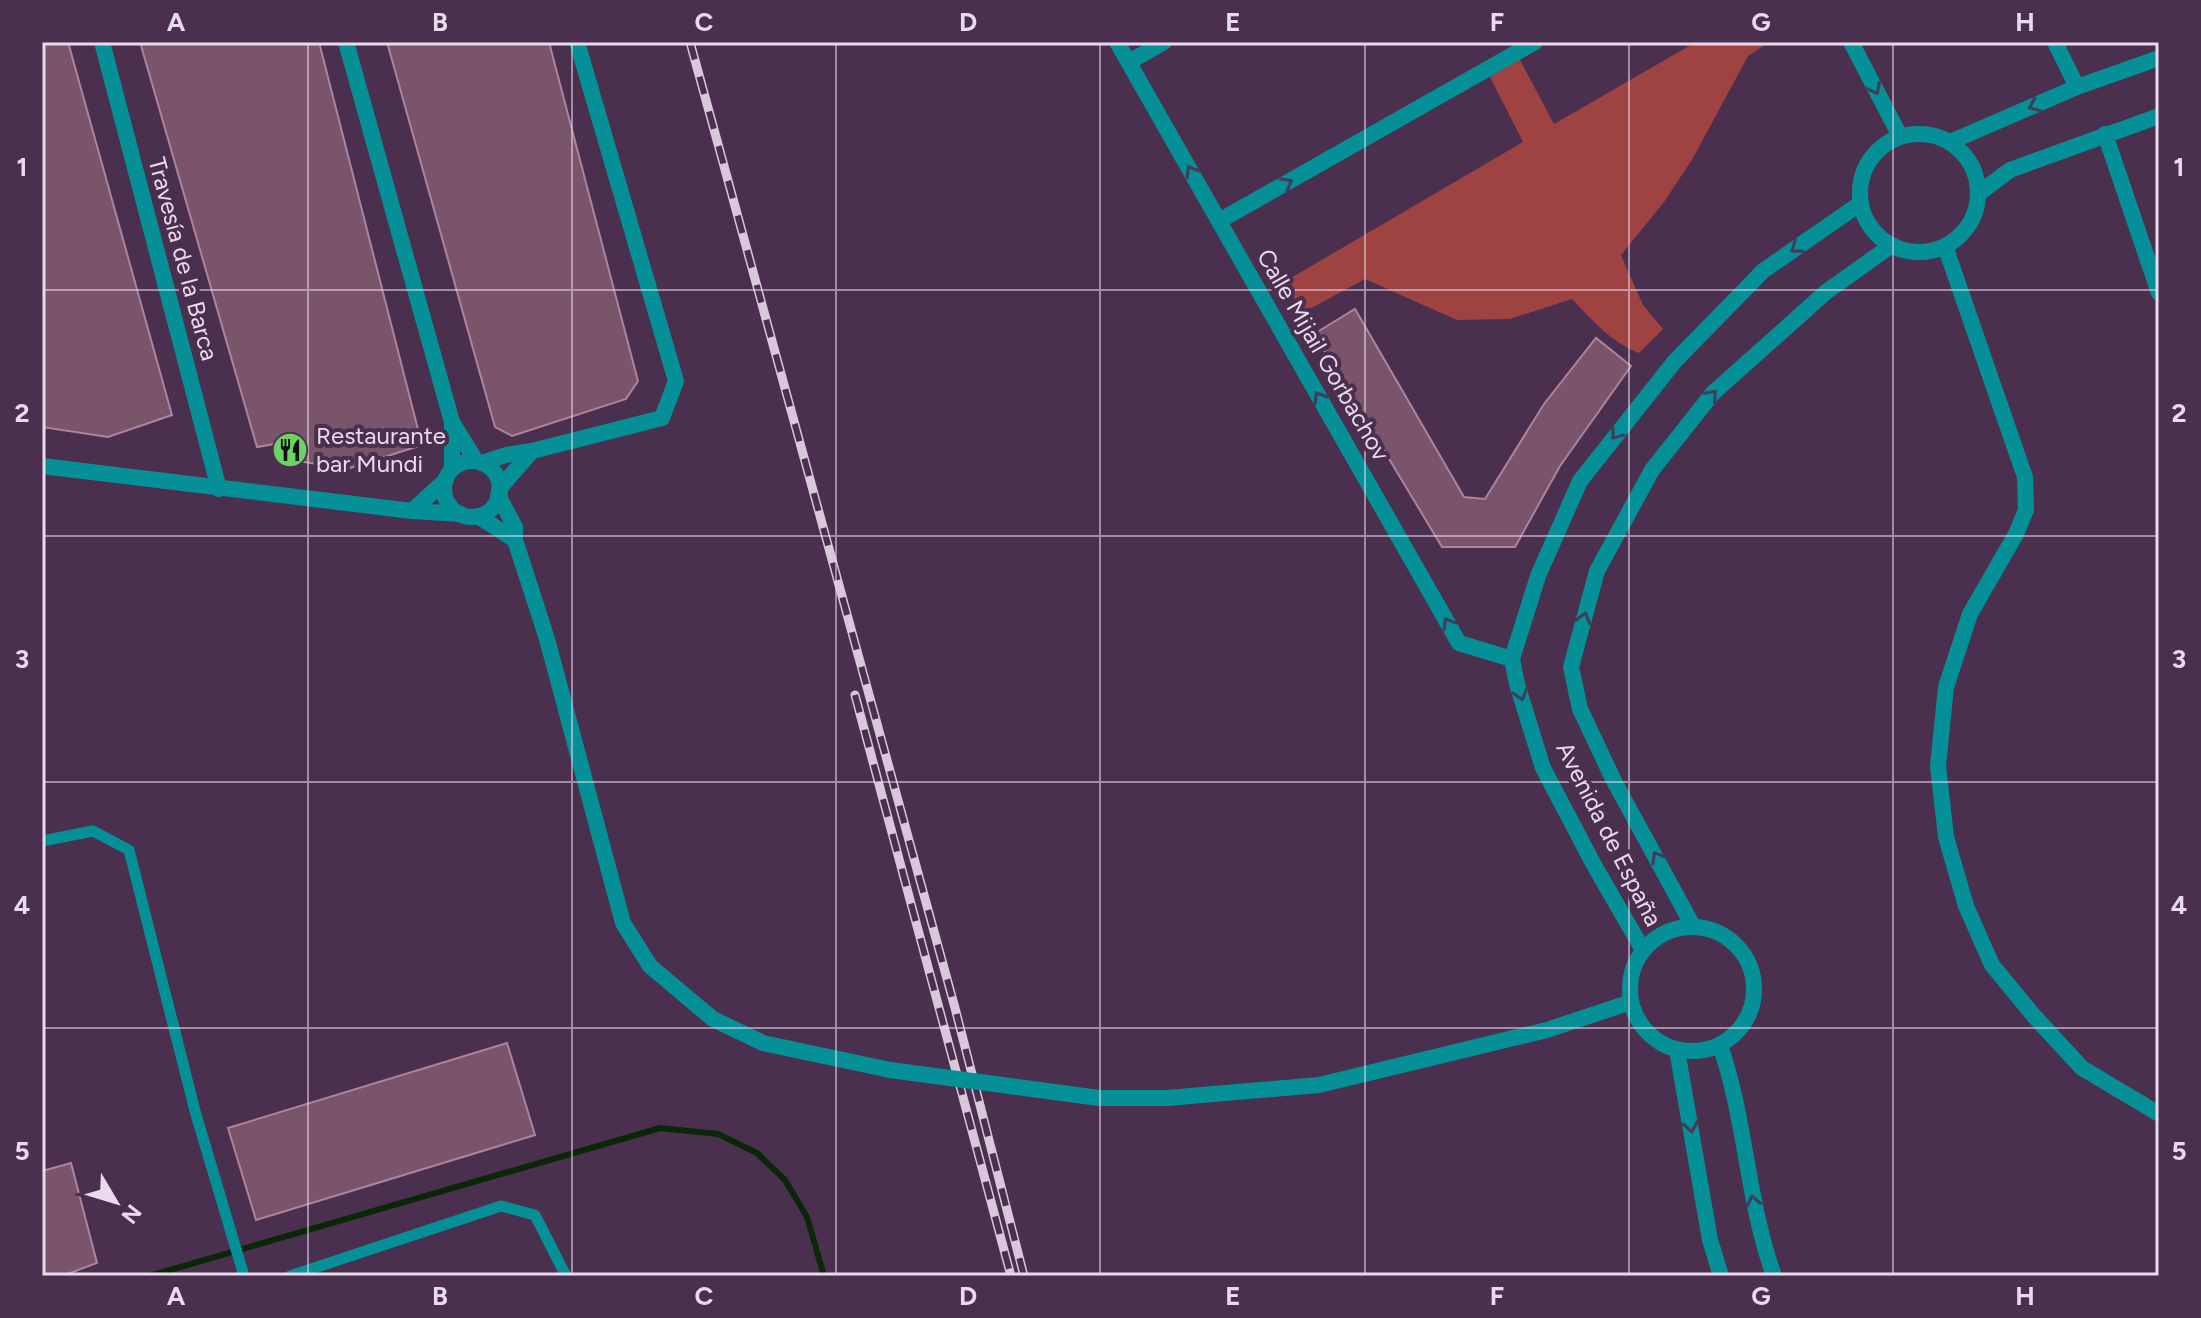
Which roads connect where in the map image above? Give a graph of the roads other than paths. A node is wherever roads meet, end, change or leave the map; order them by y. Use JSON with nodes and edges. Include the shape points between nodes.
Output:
{"nodes":[{"id":1,"x":102,"y":42,"type":"edge"},
{"id":2,"x":346,"y":42,"type":"edge"},
{"id":3,"x":577,"y":42,"type":"edge"},
{"id":4,"x":1117,"y":42,"type":"edge"},
{"id":5,"x":1164,"y":42,"type":"edge"},
{"id":6,"x":1535,"y":42,"type":"edge"},
{"id":7,"x":1851,"y":42,"type":"edge"},
{"id":8,"x":2055,"y":42,"type":"edge"},
{"id":9,"x":2159,"y":58,"type":"edge"},
{"id":10,"x":1129,"y":62,"type":"junction"},
{"id":11,"x":2077,"y":87,"type":"junction"},
{"id":12,"x":2159,"y":116,"type":"edge"},
{"id":13,"x":2105,"y":134,"type":"junction"},
{"id":14,"x":1900,"y":136,"type":"junction"},
{"id":15,"x":1950,"y":142,"type":"junction"},
{"id":16,"x":1978,"y":194,"type":"junction"},
{"id":17,"x":1861,"y":203,"type":"junction"},
{"id":18,"x":1219,"y":221,"type":"junction"},
{"id":19,"x":1892,"y":245,"type":"junction"},
{"id":20,"x":1945,"y":246,"type":"junction"},
{"id":21,"x":2159,"y":293,"type":"edge"},
{"id":22,"x":452,"y":422,"type":"junction"},
{"id":23,"x":532,"y":451,"type":"junction"},
{"id":24,"x":479,"y":462,"type":"junction"},
{"id":25,"x":42,"y":466,"type":"edge"},
{"id":26,"x":449,"y":475,"type":"junction"},
{"id":27,"x":219,"y":489,"type":"junction"},
{"id":28,"x":499,"y":492,"type":"junction"},
{"id":29,"x":412,"y":511,"type":"junction"},
{"id":30,"x":470,"y":515,"type":"junction"},
{"id":31,"x":515,"y":540,"type":"junction"},
{"id":32,"x":1512,"y":659,"type":"junction"},
{"id":33,"x":42,"y":841,"type":"edge"},
{"id":34,"x":1693,"y":926,"type":"junction"},
{"id":35,"x":1643,"y":950,"type":"junction"},
{"id":36,"x":1631,"y":1002,"type":"junction"},
{"id":37,"x":1720,"y":1045,"type":"junction"},
{"id":38,"x":1677,"y":1050,"type":"junction"},
{"id":39,"x":2159,"y":1114,"type":"edge"},
{"id":40,"x":243,"y":1273,"type":"edge"},
{"id":41,"x":290,"y":1276,"type":"edge"},
{"id":42,"x":566,"y":1276,"type":"edge"},
{"id":43,"x":1721,"y":1276,"type":"edge"},
{"id":44,"x":1774,"y":1276,"type":"edge"}],
"edges":[{"from":1,"to":27,"type":"street","name":"Travesía de la Barca"},
{"from":2,"to":22,"type":"street"},
{"from":3,"to":23,"type":"street","via":[[676,381],[662,418]]},
{"from":4,"to":10,"type":"street","name":"Calle Mijail Gorbachov"},
{"from":5,"to":10,"type":"street"},
{"from":18,"to":6,"type":"street","one_way":true},
{"from":7,"to":14,"type":"street","one_way":true},
{"from":8,"to":11,"type":"street"},
{"from":9,"to":11,"type":"street"},
{"from":18,"to":10,"type":"street","name":"Calle Mijail Gorbachov","one_way":true},
{"from":11,"to":15,"type":"street","one_way":true},
{"from":12,"to":13,"type":"street"},
{"from":13,"to":16,"type":"street","via":[[2010,170]]},
{"from":13,"to":21,"type":"street"},
{"from":14,"to":15,"type":"street","via":[[1934,135]]},
{"from":14,"to":17,"type":"street","via":[[1873,156],[1862,178]]},
{"from":15,"to":16,"type":"street","via":[[1966,156]]},
{"from":16,"to":20,"type":"street","via":[[1969,225]]},
{"from":17,"to":19,"type":"street","via":[[1877,235]]},
{"from":17,"to":32,"type":"street","one_way":true,"via":[[1763,271],[1675,361],[1599,456],[1580,481],[1538,576]]},
{"from":32,"to":18,"type":"street","name":"Calle Mijail Gorbachov","one_way":true,"via":[[1459,643]]},
{"from":19,"to":20,"type":"street","via":[[1927,252]]},
{"from":34,"to":19,"type":"street","name":"Avenida de España","one_way":true,"via":[[1580,709],[1571,667],[1597,571],[1652,470],[1713,393],[1826,292]]},
{"from":20,"to":39,"type":"street","via":[[2025,477],[2026,510],[1970,614],[1946,687],[1938,766],[1946,837],[1966,906],[1992,965],[2082,1068]]},
{"from":22,"to":24,"type":"street"},
{"from":22,"to":26,"type":"street"},
{"from":23,"to":24,"type":"street"},
{"from":23,"to":28,"type":"street"},
{"from":24,"to":26,"type":"street","via":[[460,464]]},
{"from":24,"to":28,"type":"street","via":[[494,472]]},
{"from":25,"to":27,"type":"street"},
{"from":26,"to":29,"type":"street"},
{"from":26,"to":30,"type":"street","via":[[448,503]]},
{"from":27,"to":29,"type":"street"},
{"from":28,"to":30,"type":"street","via":[[493,506]]},
{"from":28,"to":31,"type":"street","via":[[515,527]]},
{"from":29,"to":30,"type":"street"},
{"from":30,"to":31,"type":"street"},
{"from":31,"to":36,"type":"street","bridge":true,"via":[[623,923],[650,966],[713,1019],[763,1043],[890,1070],[1099,1098],[1167,1098],[1319,1085],[1547,1030]]},
{"from":32,"to":35,"type":"street","name":"Avenida de España","one_way":true,"via":[[1543,768]]},
{"from":33,"to":40,"type":"lane","via":[[93,831],[129,850],[195,1111]]},
{"from":34,"to":35,"type":"street","via":[[1656,937]]},
{"from":34,"to":37,"type":"street","via":[[1732,940],[1753,974],[1749,1015]]},
{"from":35,"to":36,"type":"street","via":[[1633,968]]},
{"from":36,"to":38,"type":"street","via":[[1643,1028]]},
{"from":37,"to":38,"type":"street"},
{"from":44,"to":37,"type":"street","one_way":true,"via":[[1762,1243],[1732,1079]]},
{"from":38,"to":43,"type":"street","one_way":true},
{"from":41,"to":42,"type":"lane","via":[[501,1206],[535,1215]]}]}
